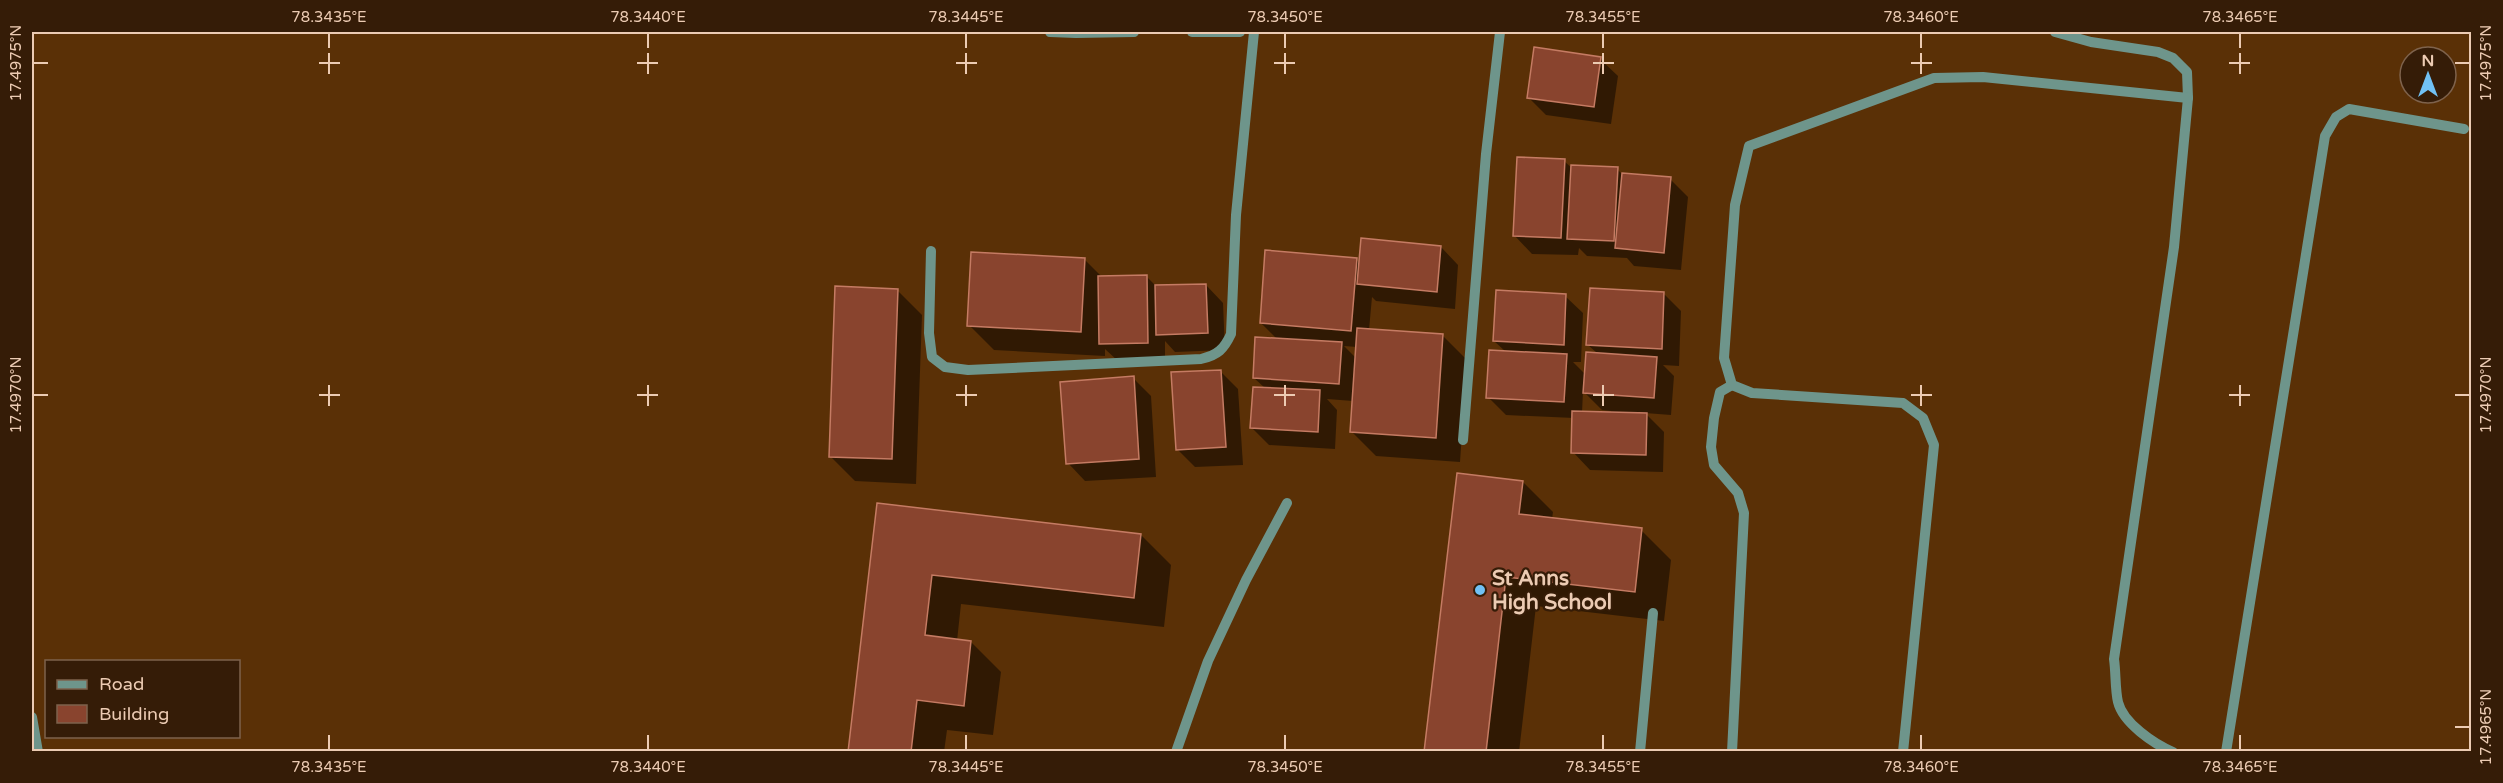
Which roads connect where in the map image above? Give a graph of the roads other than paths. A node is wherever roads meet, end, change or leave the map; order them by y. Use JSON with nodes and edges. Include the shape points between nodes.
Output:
{"nodes":[{"id":1,"x":1050,"y":32,"type":"edge"},
{"id":2,"x":1134,"y":32,"type":"edge"},
{"id":3,"x":1192,"y":32,"type":"edge"},
{"id":4,"x":1240,"y":32,"type":"edge"},
{"id":5,"x":1254,"y":32,"type":"edge"},
{"id":6,"x":1500,"y":32,"type":"edge"},
{"id":7,"x":2055,"y":32,"type":"edge"},
{"id":8,"x":2188,"y":98,"type":"junction"},
{"id":9,"x":2464,"y":129,"type":"dead end"},
{"id":10,"x":931,"y":251,"type":"dead end"},
{"id":11,"x":1732,"y":385,"type":"junction"},
{"id":12,"x":1463,"y":440,"type":"dead end"},
{"id":13,"x":1287,"y":503,"type":"dead end"},
{"id":14,"x":1653,"y":613,"type":"dead end"},
{"id":15,"x":32,"y":717,"type":"edge"},
{"id":16,"x":38,"y":752,"type":"edge"},
{"id":17,"x":1176,"y":752,"type":"edge"},
{"id":18,"x":1640,"y":752,"type":"edge"},
{"id":19,"x":1732,"y":752,"type":"edge"},
{"id":20,"x":1903,"y":752,"type":"edge"},
{"id":21,"x":2173,"y":752,"type":"edge"},
{"id":22,"x":2226,"y":752,"type":"edge"}],
"edges":[{"from":1,"to":2,"type":"street"},
{"from":3,"to":4,"type":"street"},
{"from":5,"to":10,"type":"street","via":[[1236,214],[1231,334],[1215,356],[968,370],[945,367],[932,357],[928,333]]},
{"from":6,"to":12,"type":"street"},
{"from":7,"to":8,"type":"street","via":[[2173,58],[2187,72]]},
{"from":8,"to":11,"type":"street","via":[[1983,77],[1934,78],[1749,146],[1733,229],[1724,358]]},
{"from":8,"to":21,"type":"street","via":[[2174,247],[2114,659],[2118,704],[2135,728]]},
{"from":9,"to":22,"type":"street","via":[[2349,109],[2336,117],[2325,136]]},
{"from":11,"to":19,"type":"street","via":[[1720,392],[1711,447],[1714,465],[1738,493],[1744,513]]},
{"from":11,"to":20,"type":"street","via":[[1752,393],[1903,403],[1923,418],[1934,445]]},
{"from":13,"to":17,"type":"street","via":[[1208,661]]},
{"from":14,"to":18,"type":"street"},
{"from":15,"to":16,"type":"street"}]}
